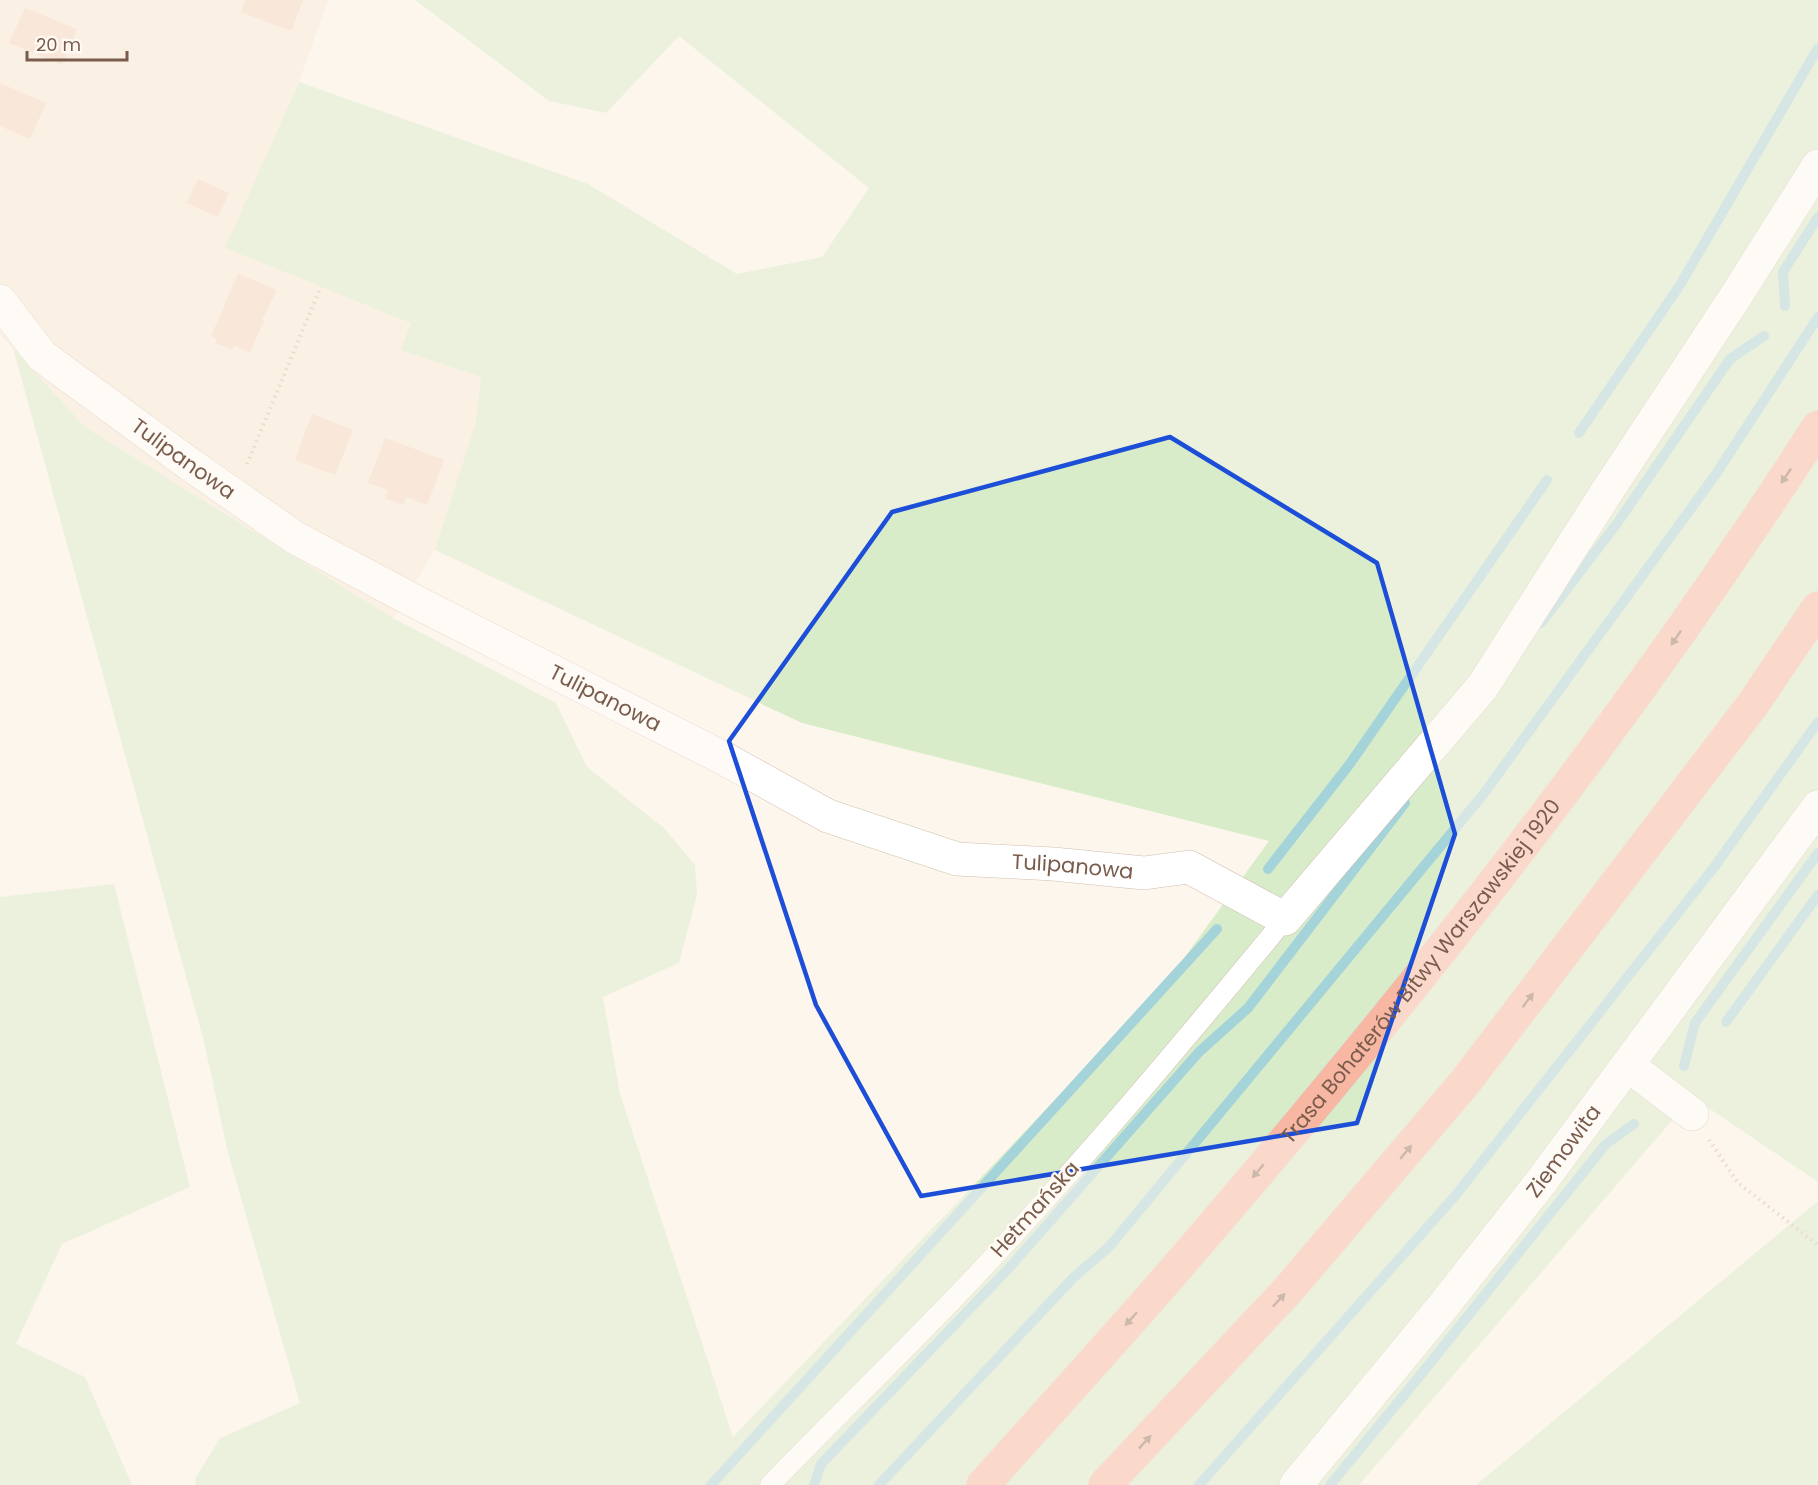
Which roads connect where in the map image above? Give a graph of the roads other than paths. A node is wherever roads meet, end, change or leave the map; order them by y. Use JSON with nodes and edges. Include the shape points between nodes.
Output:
{"nodes":[{"id":1,"x":1818,"y":166,"type":"edge"},
{"id":2,"x":0,"y":301,"type":"edge"},
{"id":3,"x":1818,"y":428,"type":"edge"},
{"id":4,"x":1818,"y":609,"type":"edge"},
{"id":5,"x":1818,"y":807,"type":"edge"},
{"id":6,"x":1285,"y":919,"type":"junction"},
{"id":7,"x":1629,"y":1066,"type":"junction"},
{"id":8,"x":1692,"y":1114,"type":"road end"},
{"id":9,"x":770,"y":1485,"type":"edge"},
{"id":10,"x":983,"y":1485,"type":"edge"},
{"id":11,"x":1106,"y":1485,"type":"edge"},
{"id":12,"x":1296,"y":1485,"type":"edge"}],
"edges":[{"from":1,"to":6,"type":"street","via":[[1483,686]]},
{"from":2,"to":6,"type":"street","name":"Tulipanowa","via":[[42,356],[304,543],[828,816],[957,859],[1144,873],[1189,867]]},
{"from":3,"to":10,"type":"highway","name":"Trasa Bohaterów Bitwy Warszawskiej 1920","one_way":true,"via":[[1670,646],[1530,836],[1376,1031],[1193,1249]]},
{"from":11,"to":4,"type":"highway","one_way":true,"via":[[1288,1290],[1466,1081],[1753,704]]},
{"from":5,"to":7,"type":"street","name":"Ziemowita"},
{"from":6,"to":9,"type":"lane","name":"Hetmańska","via":[[1086,1153],[975,1276]]},
{"from":7,"to":8,"type":"street"},
{"from":7,"to":12,"type":"street","name":"Ziemowita","via":[[1440,1310]]}]}
